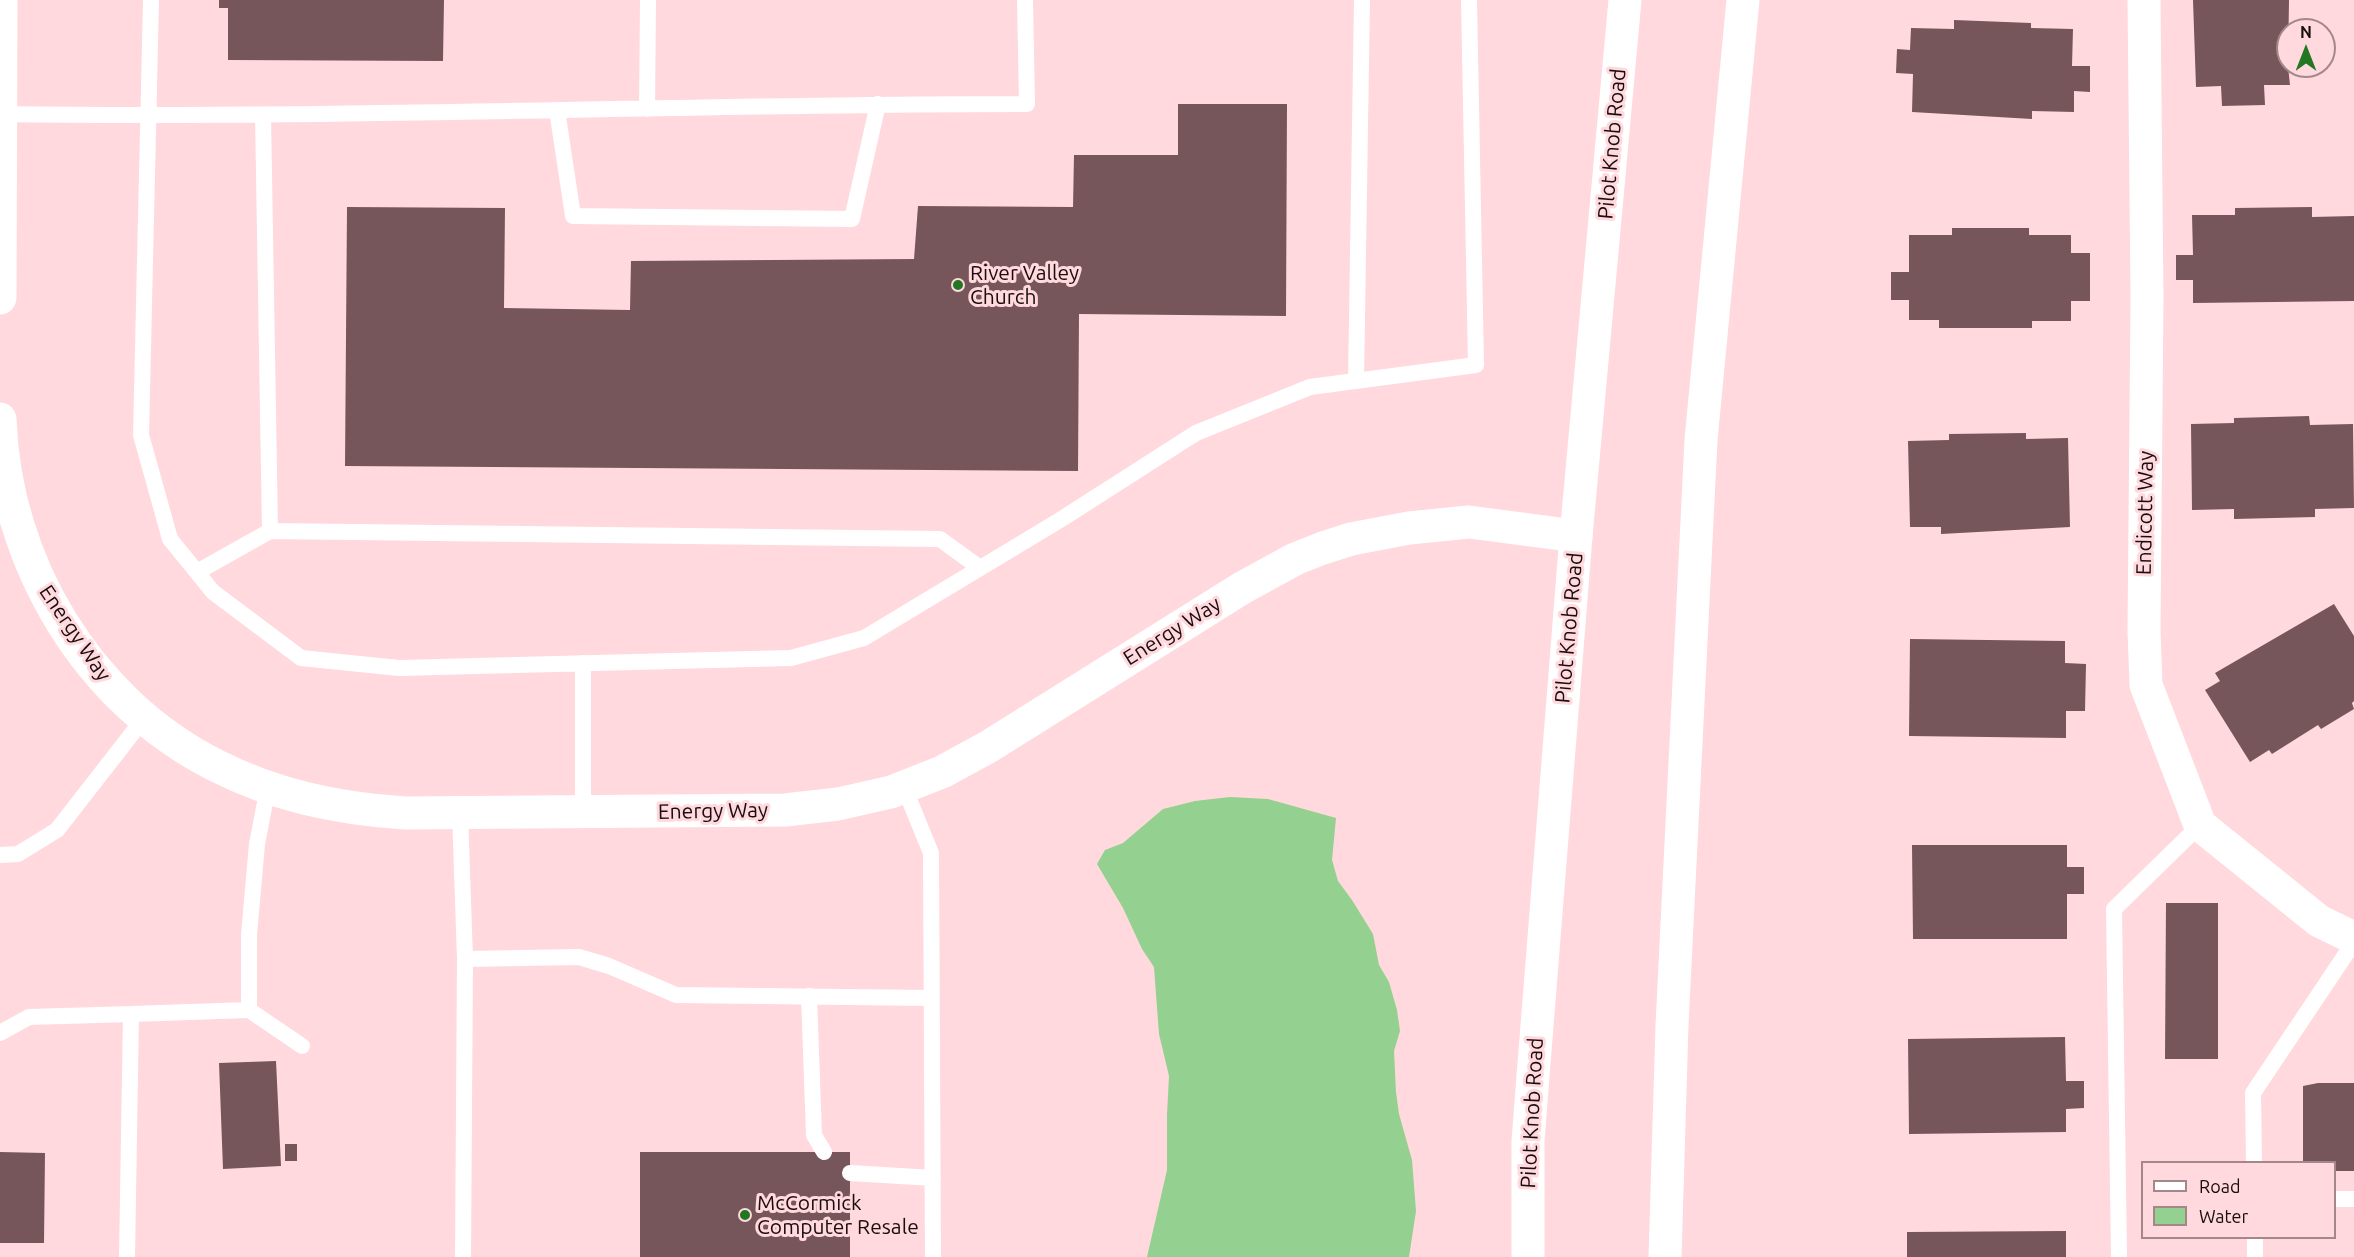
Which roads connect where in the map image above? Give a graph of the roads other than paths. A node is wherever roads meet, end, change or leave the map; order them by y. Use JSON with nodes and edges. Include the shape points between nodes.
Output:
{"nodes":[{"id":1,"x":1,"y":0,"type":"edge"},
{"id":2,"x":151,"y":0,"type":"edge"},
{"id":3,"x":648,"y":0,"type":"edge"},
{"id":4,"x":1025,"y":0,"type":"edge"},
{"id":5,"x":1362,"y":0,"type":"edge"},
{"id":6,"x":1469,"y":0,"type":"edge"},
{"id":7,"x":1625,"y":0,"type":"edge"},
{"id":8,"x":1743,"y":0,"type":"edge"},
{"id":9,"x":2144,"y":0,"type":"edge"},
{"id":10,"x":878,"y":104,"type":"junction"},
{"id":11,"x":647,"y":109,"type":"junction"},
{"id":12,"x":557,"y":110,"type":"junction"},
{"id":13,"x":0,"y":114,"type":"edge"},
{"id":14,"x":150,"y":116,"type":"junction"},
{"id":15,"x":263,"y":116,"type":"junction"},
{"id":16,"x":0,"y":298,"type":"edge"},
{"id":17,"x":1356,"y":381,"type":"junction"},
{"id":18,"x":0,"y":419,"type":"edge"},
{"id":19,"x":270,"y":531,"type":"junction"},
{"id":20,"x":1576,"y":536,"type":"junction"},
{"id":21,"x":980,"y":568,"type":"junction"},
{"id":22,"x":197,"y":572,"type":"junction"},
{"id":23,"x":584,"y":663,"type":"junction"},
{"id":24,"x":144,"y":717,"type":"junction"},
{"id":25,"x":268,"y":787,"type":"junction"},
{"id":26,"x":903,"y":787,"type":"junction"},
{"id":27,"x":583,"y":812,"type":"junction"},
{"id":28,"x":460,"y":813,"type":"junction"},
{"id":29,"x":2200,"y":825,"type":"junction"},
{"id":30,"x":0,"y":855,"type":"edge"},
{"id":31,"x":2354,"y":940,"type":"edge"},
{"id":32,"x":465,"y":959,"type":"junction"},
{"id":33,"x":809,"y":996,"type":"junction"},
{"id":34,"x":932,"y":998,"type":"junction"},
{"id":35,"x":249,"y":1010,"type":"junction"},
{"id":36,"x":131,"y":1014,"type":"junction"},
{"id":37,"x":0,"y":1033,"type":"edge"},
{"id":38,"x":302,"y":1046,"type":"dead end"},
{"id":39,"x":824,"y":1152,"type":"dead end"},
{"id":40,"x":2254,"y":1161,"type":"edge"},
{"id":41,"x":850,"y":1173,"type":"dead end"},
{"id":42,"x":933,"y":1178,"type":"junction"},
{"id":43,"x":2336,"y":1199,"type":"edge"},
{"id":44,"x":2354,"y":1199,"type":"edge"},
{"id":45,"x":2255,"y":1239,"type":"edge"},
{"id":46,"x":127,"y":1257,"type":"edge"},
{"id":47,"x":463,"y":1257,"type":"edge"},
{"id":48,"x":933,"y":1257,"type":"edge"},
{"id":49,"x":1528,"y":1257,"type":"edge"},
{"id":50,"x":1665,"y":1257,"type":"edge"},
{"id":51,"x":2119,"y":1257,"type":"edge"},
{"id":52,"x":2255,"y":1257,"type":"edge"}],
"edges":[{"from":1,"to":13,"type":"street"},
{"from":2,"to":14,"type":"lane"},
{"from":3,"to":11,"type":"lane"},
{"from":4,"to":10,"type":"lane","via":[[1027,104]]},
{"from":5,"to":17,"type":"lane"},
{"from":6,"to":17,"type":"lane","via":[[1476,365]]},
{"from":7,"to":20,"type":"street","name":"Pilot Knob Road"},
{"from":8,"to":50,"type":"street","via":[[1701,440],[1672,1025]]},
{"from":9,"to":29,"type":"street","name":"Endicott Way","via":[[2146,685]]},
{"from":10,"to":11,"type":"lane"},
{"from":10,"to":12,"type":"lane","via":[[852,219],[573,216]]},
{"from":11,"to":12,"type":"lane"},
{"from":12,"to":15,"type":"lane"},
{"from":13,"to":14,"type":"lane"},
{"from":13,"to":16,"type":"street"},
{"from":14,"to":15,"type":"lane"},
{"from":14,"to":22,"type":"lane","via":[[141,435],[170,539]]},
{"from":15,"to":19,"type":"lane"},
{"from":17,"to":21,"type":"lane","via":[[1310,387],[1196,433]]},
{"from":18,"to":24,"type":"street","name":"Energy Way","via":[[15,516],[47,599],[90,664]]},
{"from":19,"to":21,"type":"lane","via":[[940,539]]},
{"from":19,"to":22,"type":"lane"},
{"from":20,"to":26,"type":"street","name":"Energy Way","via":[[1469,522],[1409,528],[1323,548],[1242,588],[988,747],[942,772]]},
{"from":20,"to":49,"type":"street","name":"Pilot Knob Road","via":[[1528,1141]]},
{"from":21,"to":23,"type":"lane","via":[[864,638],[791,658]]},
{"from":22,"to":23,"type":"lane","via":[[213,592],[301,658],[399,668]]},
{"from":23,"to":27,"type":"lane"},
{"from":24,"to":25,"type":"street","name":"Energy Way","via":[[215,765]]},
{"from":24,"to":30,"type":"lane","via":[[57,830],[18,854]]},
{"from":25,"to":28,"type":"street","name":"Energy Way","via":[[363,811]]},
{"from":25,"to":35,"type":"lane","via":[[257,844],[249,935]]},
{"from":26,"to":27,"type":"street","name":"Energy Way","via":[[838,804],[785,810]]},
{"from":26,"to":34,"type":"lane","via":[[931,853]]},
{"from":27,"to":28,"type":"street","name":"Energy Way"},
{"from":28,"to":32,"type":"lane"},
{"from":29,"to":31,"type":"street","via":[[2319,921]]},
{"from":29,"to":51,"type":"lane","via":[[2114,909]]},
{"from":31,"to":40,"type":"lane","via":[[2253,1093]]},
{"from":32,"to":33,"type":"lane","via":[[579,957],[676,994]]},
{"from":32,"to":47,"type":"lane"},
{"from":33,"to":34,"type":"lane"},
{"from":33,"to":39,"type":"lane","via":[[814,1135]]},
{"from":34,"to":42,"type":"lane"},
{"from":35,"to":36,"type":"lane"},
{"from":35,"to":38,"type":"lane"},
{"from":36,"to":37,"type":"lane","via":[[29,1017]]},
{"from":36,"to":46,"type":"lane"},
{"from":41,"to":42,"type":"lane"},
{"from":42,"to":48,"type":"lane"},
{"from":43,"to":44,"type":"lane"},
{"from":45,"to":52,"type":"lane"}]}
